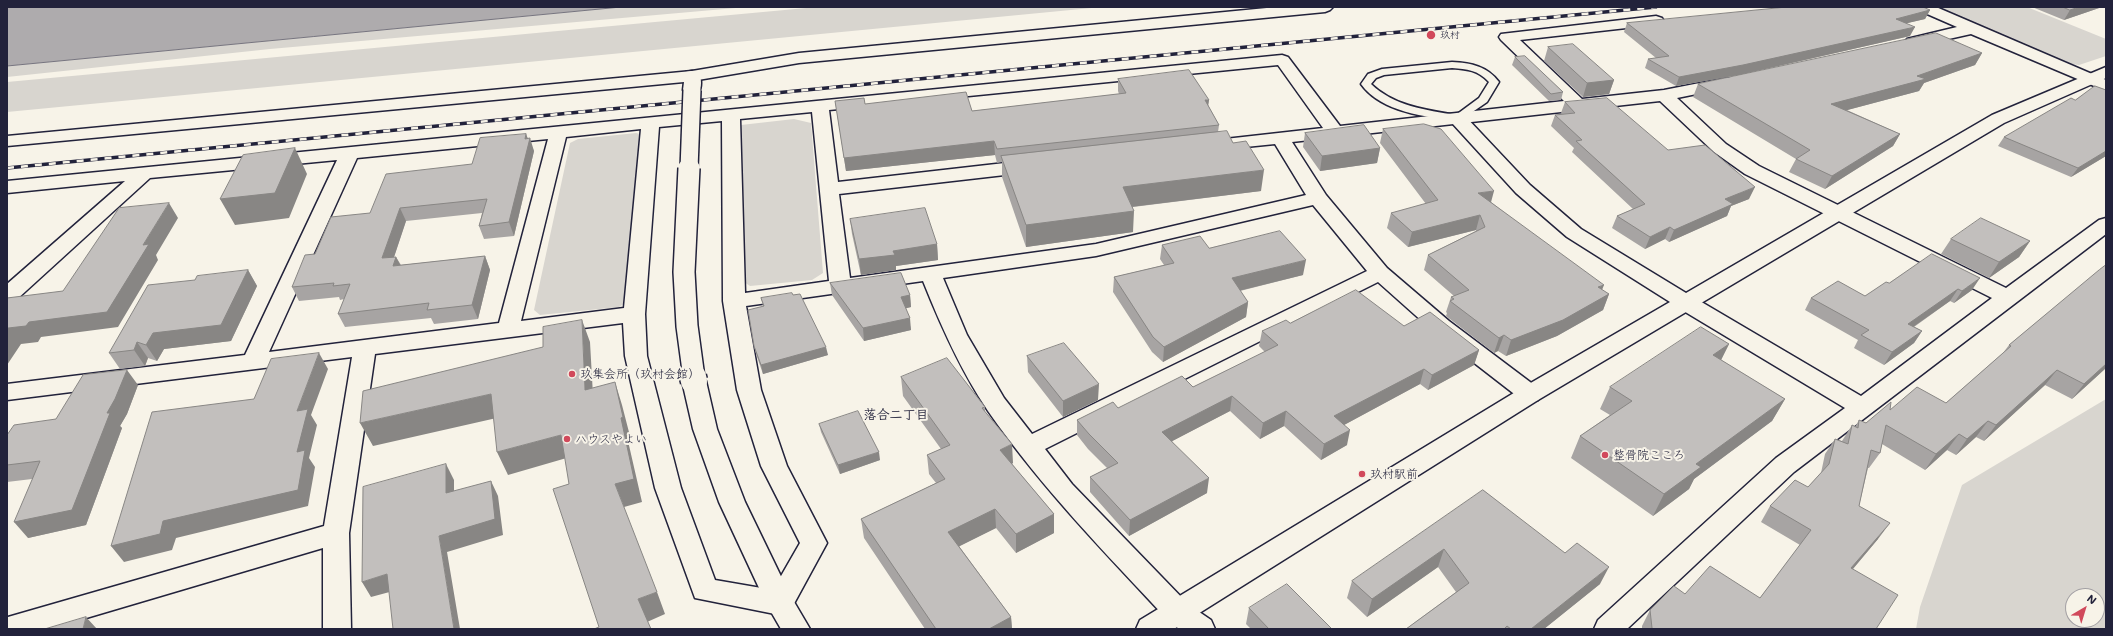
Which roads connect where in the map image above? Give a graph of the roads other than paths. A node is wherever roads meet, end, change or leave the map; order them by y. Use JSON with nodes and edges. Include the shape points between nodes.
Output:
{"nodes":[{"id":1,"x":1325,"y":7,"type":"edge"},
{"id":2,"x":1923,"y":7,"type":"edge"},
{"id":3,"x":1671,"y":20,"type":"edge"},
{"id":4,"x":1971,"y":29,"type":"junction"},
{"id":5,"x":1894,"y":46,"type":"edge"},
{"id":6,"x":2100,"y":79,"type":"edge"},
{"id":7,"x":1739,"y":81,"type":"edge"},
{"id":8,"x":692,"y":83,"type":"junction"},
{"id":9,"x":1664,"y":95,"type":"junction"},
{"id":10,"x":820,"y":105,"type":"junction"},
{"id":11,"x":1578,"y":105,"type":"junction"},
{"id":12,"x":731,"y":114,"type":"junction"},
{"id":13,"x":1458,"y":119,"type":"junction"},
{"id":14,"x":651,"y":122,"type":"junction"},
{"id":15,"x":1335,"y":131,"type":"junction"},
{"id":16,"x":558,"y":133,"type":"junction"},
{"id":17,"x":1280,"y":138,"type":"junction"},
{"id":18,"x":7,"y":141,"type":"edge"},
{"id":19,"x":1201,"y":147,"type":"edge"},
{"id":20,"x":349,"y":154,"type":"junction"},
{"id":21,"x":1051,"y":164,"type":"edge"},
{"id":22,"x":145,"y":173,"type":"junction"},
{"id":23,"x":7,"y":187,"type":"edge"},
{"id":24,"x":829,"y":189,"type":"junction"},
{"id":25,"x":1318,"y":198,"type":"junction"},
{"id":26,"x":1838,"y":213,"type":"junction"},
{"id":27,"x":2106,"y":224,"type":"edge"},
{"id":28,"x":1380,"y":273,"type":"junction"},
{"id":29,"x":931,"y":274,"type":"junction"},
{"id":30,"x":840,"y":287,"type":"junction"},
{"id":31,"x":7,"y":296,"type":"edge"},
{"id":32,"x":2009,"y":298,"type":"junction"},
{"id":33,"x":734,"y":301,"type":"junction"},
{"id":34,"x":1685,"y":302,"type":"junction"},
{"id":35,"x":634,"y":314,"type":"junction"},
{"id":36,"x":508,"y":330,"type":"junction"},
{"id":37,"x":365,"y":348,"type":"junction"},
{"id":38,"x":253,"y":362,"type":"junction"},
{"id":39,"x":7,"y":392,"type":"edge"},
{"id":40,"x":1530,"y":394,"type":"junction"},
{"id":41,"x":1862,"y":407,"type":"junction"},
{"id":42,"x":1028,"y":446,"type":"junction"},
{"id":43,"x":336,"y":533,"type":"junction"},
{"id":44,"x":780,"y":603,"type":"junction"},
{"id":45,"x":1179,"y":613,"type":"junction"},
{"id":46,"x":8,"y":629,"type":"edge"},
{"id":47,"x":337,"y":629,"type":"edge"},
{"id":48,"x":796,"y":629,"type":"edge"},
{"id":49,"x":1150,"y":629,"type":"edge"},
{"id":50,"x":1201,"y":629,"type":"edge"},
{"id":51,"x":1608,"y":629,"type":"edge"}],
"edges":[{"from":1,"to":8,"type":"street","via":[[799,58]]},
{"from":2,"to":4,"type":"street"},
{"from":3,"to":11,"type":"street","via":[[1507,37]]},
{"from":4,"to":5,"type":"street"},
{"from":4,"to":6,"type":"street"},
{"from":6,"to":26,"type":"street","via":[[1998,119]]},
{"from":7,"to":9,"type":"street"},
{"from":8,"to":18,"type":"street"},
{"from":8,"to":44,"type":"street","bridge":true,"via":[[684,272],[694,381],[705,429],[732,502]]},
{"from":9,"to":11,"type":"street"},
{"from":9,"to":26,"type":"street","via":[[1720,148],[1752,170]]},
{"from":10,"to":12,"type":"street"},
{"from":10,"to":15,"type":"street","via":[[1282,60]]},
{"from":10,"to":24,"type":"street"},
{"from":11,"to":13,"type":"street"},
{"from":12,"to":14,"type":"street"},
{"from":12,"to":33,"type":"street"},
{"from":13,"to":13,"type":"lane","via":[[1413,110],[1375,95],[1366,84],[1372,76],[1382,72],[1452,65],[1486,71],[1494,82],[1482,100]]},
{"from":13,"to":15,"type":"street"},
{"from":13,"to":34,"type":"street","via":[[1523,189],[1574,233]]},
{"from":14,"to":16,"type":"street"},
{"from":14,"to":35,"type":"street"},
{"from":15,"to":17,"type":"street"},
{"from":16,"to":20,"type":"street"},
{"from":16,"to":36,"type":"street"},
{"from":17,"to":19,"type":"street"},
{"from":17,"to":25,"type":"street"},
{"from":20,"to":22,"type":"street"},
{"from":20,"to":38,"type":"street"},
{"from":21,"to":24,"type":"street"},
{"from":22,"to":23,"type":"street"},
{"from":22,"to":31,"type":"street"},
{"from":24,"to":30,"type":"street"},
{"from":25,"to":28,"type":"street"},
{"from":25,"to":29,"type":"street","via":[[1096,250]]},
{"from":26,"to":32,"type":"street"},
{"from":26,"to":34,"type":"street"},
{"from":27,"to":32,"type":"street"},
{"from":28,"to":40,"type":"street","via":[[1441,326]]},
{"from":28,"to":42,"type":"street"},
{"from":29,"to":30,"type":"street"},
{"from":29,"to":42,"type":"street","via":[[956,335],[996,404]]},
{"from":30,"to":33,"type":"street"},
{"from":32,"to":41,"type":"street"},
{"from":33,"to":44,"type":"street","via":[[748,390],[774,466],[814,543]]},
{"from":34,"to":40,"type":"street"},
{"from":34,"to":41,"type":"street"},
{"from":35,"to":36,"type":"street"},
{"from":35,"to":44,"type":"street","via":[[636,356],[668,488],[705,590]]},
{"from":36,"to":37,"type":"street"},
{"from":37,"to":38,"type":"street"},
{"from":37,"to":43,"type":"street"},
{"from":38,"to":39,"type":"street"},
{"from":40,"to":45,"type":"street"},
{"from":41,"to":51,"type":"street","via":[[1785,466]]},
{"from":42,"to":45,"type":"street","via":[[1063,491]]},
{"from":43,"to":46,"type":"street"},
{"from":43,"to":47,"type":"street"},
{"from":44,"to":48,"type":"street"},
{"from":45,"to":49,"type":"street"},
{"from":45,"to":50,"type":"street"}]}
